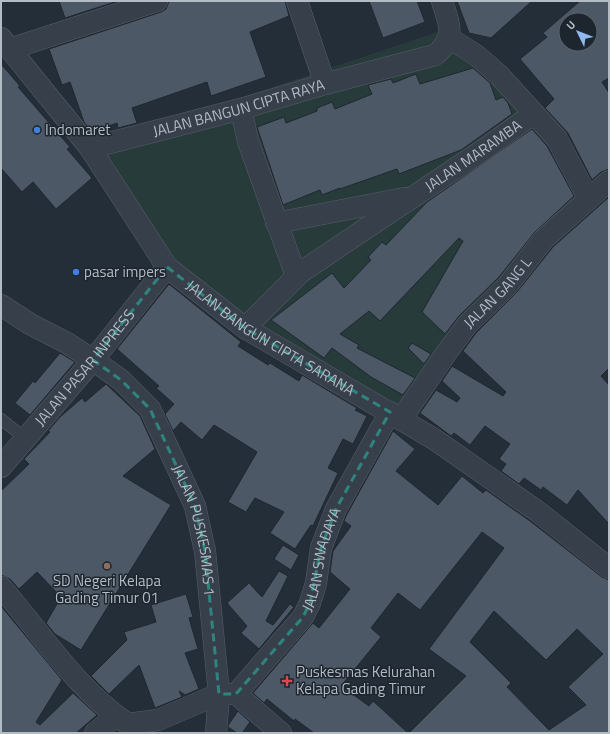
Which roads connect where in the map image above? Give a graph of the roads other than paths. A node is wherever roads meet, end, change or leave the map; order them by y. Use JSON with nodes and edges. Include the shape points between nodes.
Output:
{"nodes":[{"id":1,"x":157,"y":1,"type":"edge"},
{"id":2,"x":296,"y":1,"type":"edge"},
{"id":3,"x":442,"y":1,"type":"edge"},
{"id":4,"x":449,"y":38,"type":"junction"},
{"id":5,"x":5,"y":43,"type":"edge"},
{"id":6,"x":325,"y":84,"type":"junction"},
{"id":7,"x":241,"y":109,"type":"junction"},
{"id":8,"x":533,"y":114,"type":"junction"},
{"id":9,"x":90,"y":148,"type":"junction"},
{"id":10,"x":609,"y":181,"type":"edge"},
{"id":11,"x":412,"y":197,"type":"junction"},
{"id":12,"x":588,"y":198,"type":"junction"},
{"id":13,"x":276,"y":222,"type":"junction"},
{"id":14,"x":167,"y":267,"type":"junction"},
{"id":15,"x":296,"y":276,"type":"junction"},
{"id":16,"x":1,"y":305,"type":"edge"},
{"id":17,"x":245,"y":328,"type":"junction"},
{"id":18,"x":93,"y":360,"type":"junction"},
{"id":19,"x":396,"y":415,"type":"junction"},
{"id":20,"x":1,"y":419,"type":"edge"},
{"id":21,"x":26,"y":439,"type":"junction"},
{"id":22,"x":1,"y":467,"type":"edge"},
{"id":23,"x":609,"y":568,"type":"edge"},
{"id":24,"x":1,"y":587,"type":"edge"},
{"id":25,"x":228,"y":694,"type":"junction"},
{"id":26,"x":116,"y":716,"type":"junction"},
{"id":27,"x":95,"y":733,"type":"edge"},
{"id":28,"x":216,"y":733,"type":"edge"},
{"id":29,"x":280,"y":733,"type":"edge"}],
"edges":[{"from":1,"to":5,"type":"street"},
{"from":2,"to":6,"type":"street","name":"JALAN BANGUN CIPTA RAYA"},
{"from":3,"to":4,"type":"street","via":[[450,28]]},
{"from":4,"to":6,"type":"street","via":[[436,56]]},
{"from":4,"to":8,"type":"street","via":[[476,55],[499,75]]},
{"from":5,"to":9,"type":"street","name":"JALAN BANGUN CIPTA SARANA"},
{"from":6,"to":7,"type":"street","name":"JALAN BANGUN CIPTA RAYA"},
{"from":7,"to":9,"type":"street","name":"JALAN BANGUN CIPTA RAYA"},
{"from":7,"to":13,"type":"street","via":[[248,141]]},
{"from":8,"to":11,"type":"street","name":"JALAN MARAMBA"},
{"from":8,"to":12,"type":"street","via":[[557,140]]},
{"from":9,"to":14,"type":"street","name":"JALAN BANGUN CIPTA SARANA"},
{"from":10,"to":12,"type":"street","name":"JALAN GANG L"},
{"from":11,"to":13,"type":"street","name":"JALAN MARAMBA"},
{"from":11,"to":15,"type":"street","name":"JALAN MARAMBA"},
{"from":12,"to":19,"type":"street","name":"JALAN GANG L","via":[[544,239],[508,285],[467,325]]},
{"from":13,"to":15,"type":"street"},
{"from":14,"to":17,"type":"street","name":"JALAN BANGUN CIPTA SARANA"},
{"from":14,"to":18,"type":"street","name":"JALAN PASAR INPRESS"},
{"from":15,"to":17,"type":"street","name":"JALAN MARAMBA"},
{"from":16,"to":18,"type":"street","name":"JALAN PUSKESMAS 1"},
{"from":17,"to":19,"type":"street","name":"JALAN BANGUN CIPTA SARANA"},
{"from":18,"to":21,"type":"street","name":"JALAN PASAR INPRESS"},
{"from":18,"to":25,"type":"street","name":"JALAN PUSKESMAS 1","via":[[121,380],[150,410],[195,506],[205,551]]},
{"from":19,"to":23,"type":"street","name":"JALAN BANGUN CIPTA SARANA","via":[[537,511]]},
{"from":19,"to":25,"type":"street","name":"JALAN SWADAYA","via":[[336,509],[321,548],[310,603],[303,616]]},
{"from":20,"to":21,"type":"lane"},
{"from":21,"to":22,"type":"street","name":"JALAN PASAR INPRESS"},
{"from":24,"to":26,"type":"street","via":[[80,683]]},
{"from":25,"to":26,"type":"street","via":[[158,720],[128,724]]},
{"from":25,"to":28,"type":"street","name":"JALAN PUSKESMAS 1"},
{"from":25,"to":29,"type":"street"},
{"from":26,"to":27,"type":"street"}]}
